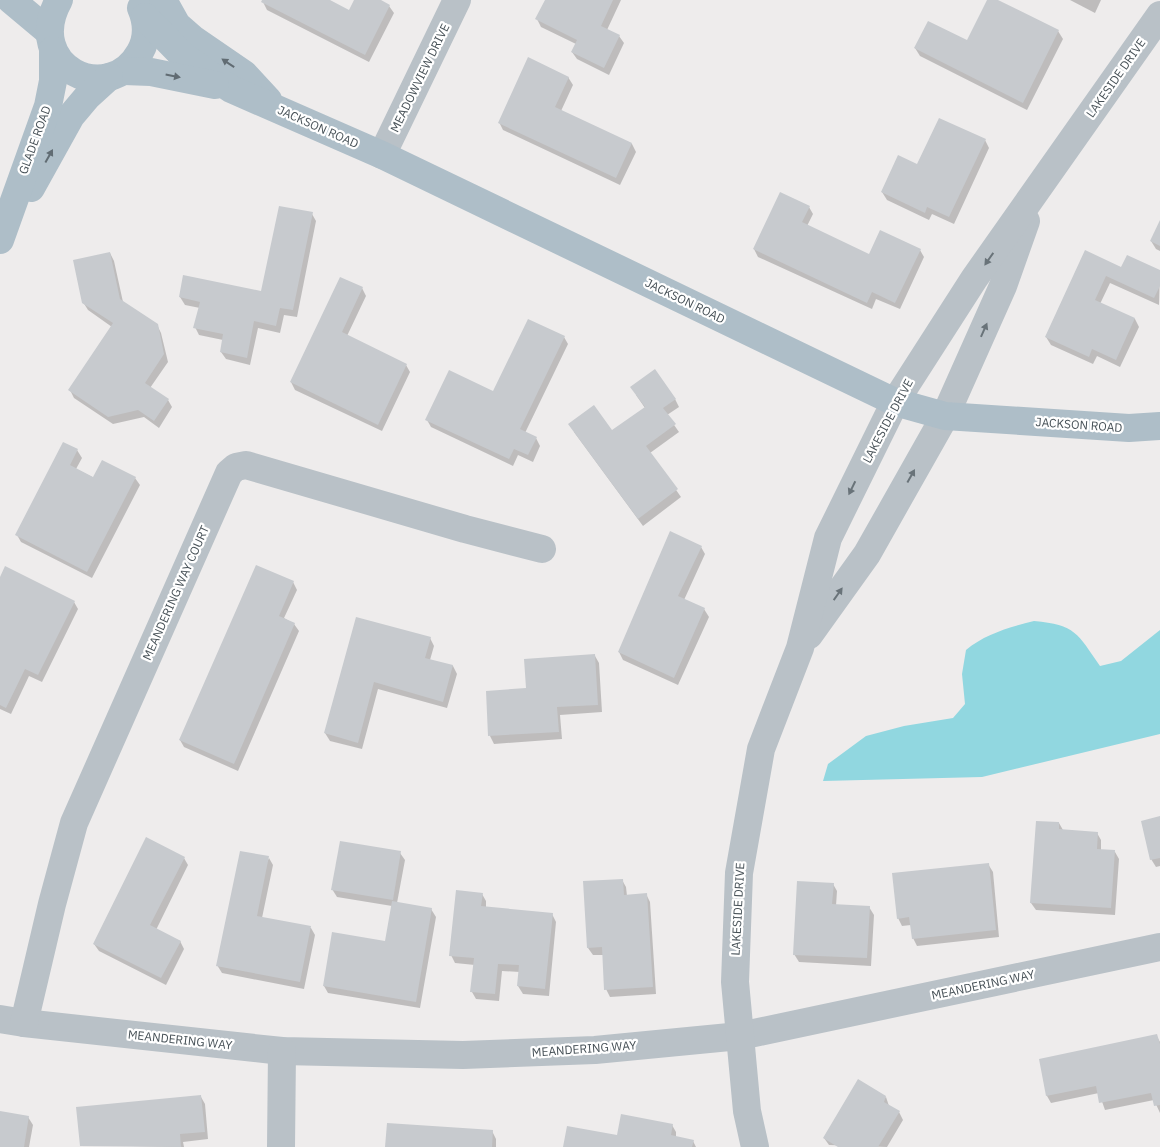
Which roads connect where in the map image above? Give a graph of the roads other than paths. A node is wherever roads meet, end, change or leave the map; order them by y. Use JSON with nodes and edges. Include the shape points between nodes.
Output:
{"nodes":[{"id":1,"x":12,"y":0,"type":"edge"},
{"id":2,"x":59,"y":0,"type":"edge"},
{"id":3,"x":457,"y":0,"type":"edge"},
{"id":4,"x":144,"y":4,"type":"edge"},
{"id":5,"x":1160,"y":15,"type":"edge"},
{"id":6,"x":51,"y":40,"type":"junction"},
{"id":7,"x":117,"y":74,"type":"junction"},
{"id":8,"x":231,"y":89,"type":"junction"},
{"id":9,"x":276,"y":109,"type":"junction"},
{"id":10,"x":382,"y":155,"type":"junction"},
{"id":11,"x":1037,"y":190,"type":"junction"},
{"id":12,"x":3,"y":234,"type":"edge"},
{"id":13,"x":895,"y":402,"type":"junction"},
{"id":14,"x":945,"y":416,"type":"junction"},
{"id":15,"x":1160,"y":426,"type":"edge"},
{"id":16,"x":542,"y":549,"type":"dead end"},
{"id":17,"x":800,"y":648,"type":"junction"},
{"id":18,"x":1160,"y":947,"type":"edge"},
{"id":19,"x":12,"y":1021,"type":"edge"},
{"id":20,"x":740,"y":1036,"type":"junction"},
{"id":21,"x":282,"y":1051,"type":"junction"},
{"id":22,"x":281,"y":1147,"type":"edge"},
{"id":23,"x":755,"y":1147,"type":"edge"}],
"edges":[{"from":1,"to":6,"type":"main road","name":"JACKSON ROAD"},
{"from":2,"to":6,"type":"main road","name":"GLADE ROAD","via":[[51,14]]},
{"from":3,"to":10,"type":"street","name":"MEADOWVIEW DRIVE"},
{"from":4,"to":7,"type":"main road","name":"GLADE ROAD","via":[[146,32],[143,47],[136,60]]},
{"from":4,"to":8,"type":"main road","name":"JACKSON ROAD","via":[[184,57]]},
{"from":9,"to":4,"type":"main road","one_way":true,"via":[[244,74]]},
{"from":5,"to":11,"type":"street","name":"LAKESIDE DRIVE"},
{"from":6,"to":7,"type":"main road","name":"JACKSON ROAD","via":[[62,64],[76,74],[92,79]]},
{"from":6,"to":12,"type":"main road","name":"GLADE ROAD","via":[[53,81],[48,106]]},
{"from":7,"to":8,"type":"main road","name":"JACKSON ROAD","one_way":true,"via":[[151,72]]},
{"from":12,"to":7,"type":"main road","name":"GLADE ROAD","one_way":true,"via":[[71,116],[87,97]]},
{"from":8,"to":9,"type":"main road","name":"JACKSON ROAD"},
{"from":9,"to":10,"type":"main road","name":"JACKSON ROAD"},
{"from":10,"to":13,"type":"main road","name":"JACKSON ROAD"},
{"from":11,"to":13,"type":"street","name":"LAKESIDE DRIVE","one_way":true},
{"from":14,"to":11,"type":"street","name":"LAKESIDE DRIVE","one_way":true,"via":[[1003,286]]},
{"from":13,"to":14,"type":"main road","name":"JACKSON ROAD"},
{"from":13,"to":17,"type":"street","name":"LAKESIDE DRIVE","one_way":true,"via":[[828,538]]},
{"from":14,"to":15,"type":"main road","name":"JACKSON ROAD","via":[[1129,428]]},
{"from":17,"to":14,"type":"street","name":"LAKESIDE DRIVE","one_way":true,"via":[[867,554]]},
{"from":16,"to":19,"type":"street","name":"MEANDERING WAY COURT","via":[[246,465],[229,473],[74,823],[52,904]]},
{"from":17,"to":20,"type":"street","name":"LAKESIDE DRIVE","via":[[761,749],[739,873],[734,982]]},
{"from":18,"to":20,"type":"street","name":"MEANDERING WAY"},
{"from":19,"to":21,"type":"street","name":"MEANDERING WAY"},
{"from":20,"to":21,"type":"street","name":"MEANDERING WAY","via":[[595,1050],[463,1055]]},
{"from":20,"to":23,"type":"street","name":"LAKESIDE DRIVE","via":[[747,1111]]},
{"from":21,"to":22,"type":"street"}]}
